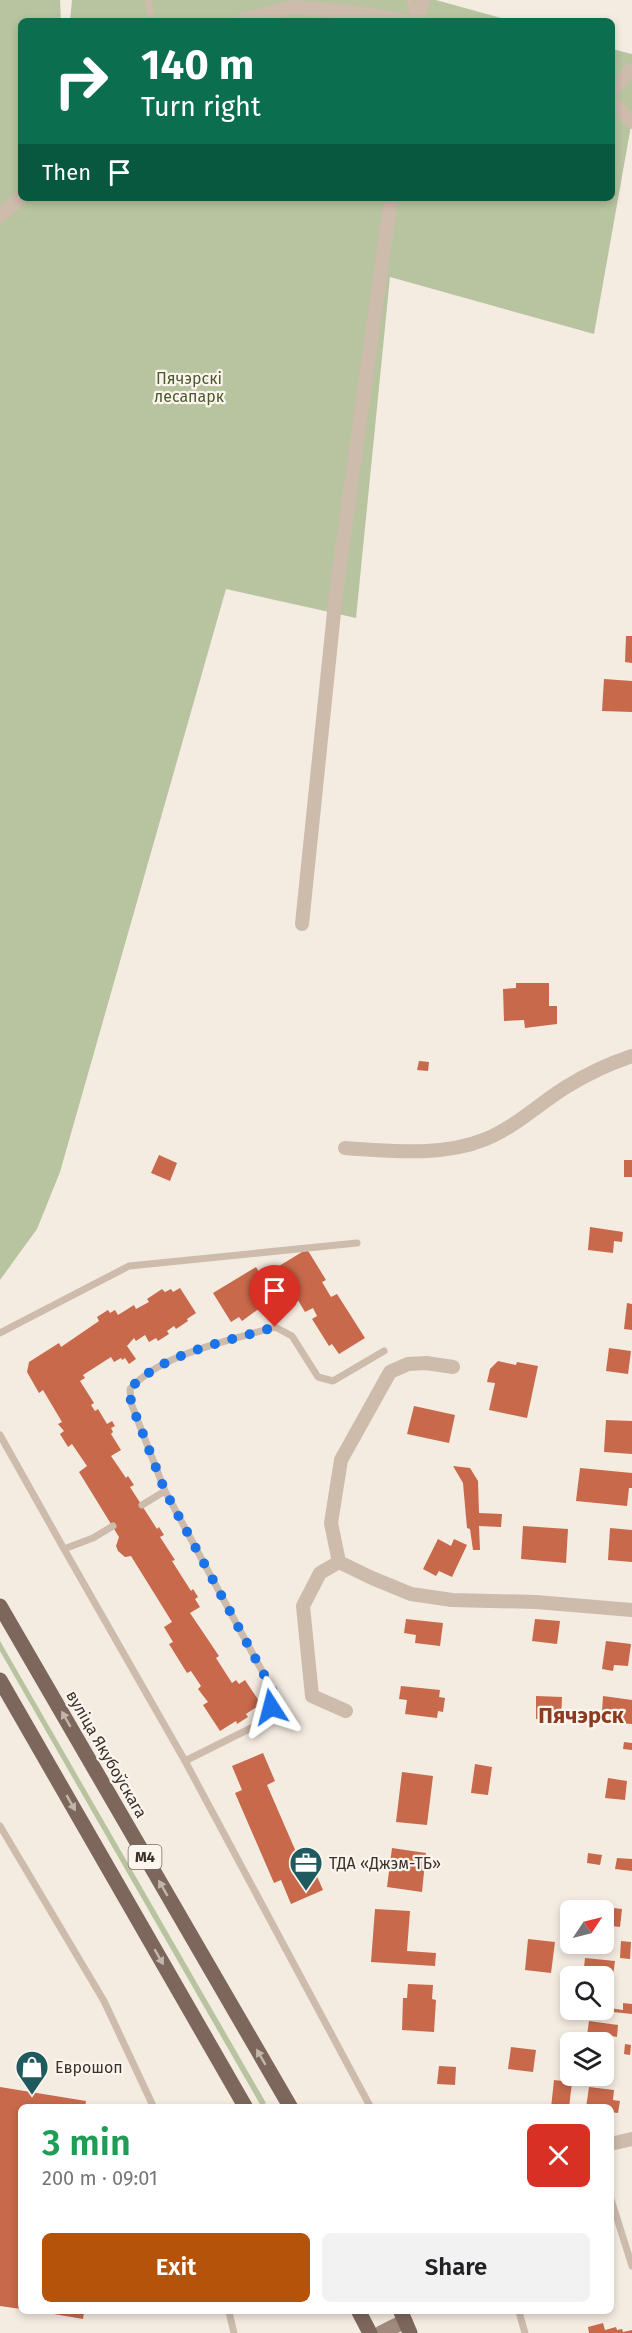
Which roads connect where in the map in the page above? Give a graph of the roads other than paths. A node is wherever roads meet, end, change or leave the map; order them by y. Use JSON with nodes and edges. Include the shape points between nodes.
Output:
{"nodes":[{"id":1,"x":148,"y":0,"type":"edge"},
{"id":2,"x":410,"y":0,"type":"edge"},
{"id":3,"x":424,"y":0,"type":"edge"},
{"id":4,"x":151,"y":18,"type":"edge"},
{"id":5,"x":251,"y":18,"type":"edge"},
{"id":6,"x":387,"y":18,"type":"edge"},
{"id":7,"x":414,"y":18,"type":"edge"},
{"id":8,"x":416,"y":18,"type":"edge"},
{"id":9,"x":632,"y":69,"type":"edge"},
{"id":10,"x":615,"y":88,"type":"edge"},
{"id":11,"x":615,"y":105,"type":"edge"},
{"id":12,"x":632,"y":122,"type":"edge"},
{"id":13,"x":18,"y":200,"type":"edge"},
{"id":14,"x":391,"y":201,"type":"edge"},
{"id":15,"x":0,"y":216,"type":"edge"},
{"id":16,"x":302,"y":924,"type":"dead end"},
{"id":17,"x":632,"y":1056,"type":"edge"},
{"id":18,"x":345,"y":1148,"type":"dead end"},
{"id":19,"x":357,"y":1243,"type":"dead end"},
{"id":20,"x":0,"y":1333,"type":"edge"},
{"id":21,"x":384,"y":1351,"type":"dead end"},
{"id":22,"x":453,"y":1367,"type":"dead end"},
{"id":23,"x":0,"y":1435,"type":"edge"},
{"id":24,"x":165,"y":1491,"type":"junction"},
{"id":25,"x":142,"y":1505,"type":"dead end"},
{"id":26,"x":113,"y":1526,"type":"dead end"},
{"id":27,"x":64,"y":1549,"type":"junction"},
{"id":28,"x":339,"y":1562,"type":"junction"},
{"id":29,"x":0,"y":1606,"type":"edge"},
{"id":30,"x":632,"y":1611,"type":"edge"},
{"id":31,"x":0,"y":1680,"type":"edge"},
{"id":32,"x":346,"y":1711,"type":"dead end"},
{"id":33,"x":185,"y":1761,"type":"junction"},
{"id":34,"x":0,"y":1826,"type":"edge"},
{"id":35,"x":152,"y":2104,"type":"edge"},
{"id":36,"x":244,"y":2104,"type":"edge"},
{"id":37,"x":289,"y":2104,"type":"edge"},
{"id":38,"x":368,"y":2104,"type":"edge"},
{"id":39,"x":632,"y":2139,"type":"edge"},
{"id":40,"x":614,"y":2143,"type":"edge"},
{"id":41,"x":614,"y":2209,"type":"edge"},
{"id":42,"x":632,"y":2266,"type":"edge"},
{"id":43,"x":229,"y":2314,"type":"edge"},
{"id":44,"x":360,"y":2314,"type":"edge"},
{"id":45,"x":520,"y":2314,"type":"edge"},
{"id":46,"x":405,"y":2322,"type":"edge"},
{"id":47,"x":234,"y":2333,"type":"edge"},
{"id":48,"x":370,"y":2333,"type":"edge"},
{"id":49,"x":381,"y":2333,"type":"edge"},
{"id":50,"x":525,"y":2333,"type":"edge"}],
"edges":[{"from":1,"to":4,"type":"lane"},
{"from":2,"to":7,"type":"lane"},
{"from":3,"to":8,"type":"street"},
{"from":5,"to":6,"type":"street","via":[[293,7]]},
{"from":9,"to":10,"type":"street"},
{"from":11,"to":12,"type":"street"},
{"from":13,"to":15,"type":"street"},
{"from":14,"to":16,"type":"street","via":[[336,593]]},
{"from":17,"to":18,"type":"street","via":[[603,1066],[486,1139],[423,1150]]},
{"from":19,"to":20,"type":"lane","via":[[129,1266]]},
{"from":21,"to":24,"type":"lane","via":[[333,1381],[318,1377],[292,1336],[275,1327],[186,1354],[141,1377],[130,1389],[131,1403]]},
{"from":22,"to":28,"type":"street","via":[[408,1364],[390,1372],[341,1460],[331,1523]]},
{"from":23,"to":27,"type":"lane"},
{"from":24,"to":25,"type":"lane"},
{"from":24,"to":33,"type":"lane","via":[[275,1695],[267,1720]]},
{"from":26,"to":27,"type":"lane"},
{"from":27,"to":33,"type":"lane"},
{"from":28,"to":30,"type":"street","via":[[411,1594]]},
{"from":28,"to":32,"type":"street","via":[[320,1572],[303,1606],[312,1696]]},
{"from":37,"to":29,"type":"main road","name":"вуліца Якубоўскага","number":"М4","one_way":true},
{"from":31,"to":36,"type":"main road","number":"М4","one_way":true},
{"from":33,"to":38,"type":"lane"},
{"from":34,"to":35,"type":"lane","via":[[104,2001]]},
{"from":39,"to":40,"type":"street"},
{"from":41,"to":42,"type":"lane"},
{"from":43,"to":47,"type":"lane"},
{"from":44,"to":48,"type":"main road"},
{"from":45,"to":50,"type":"lane"},
{"from":46,"to":49,"type":"main road"}]}
